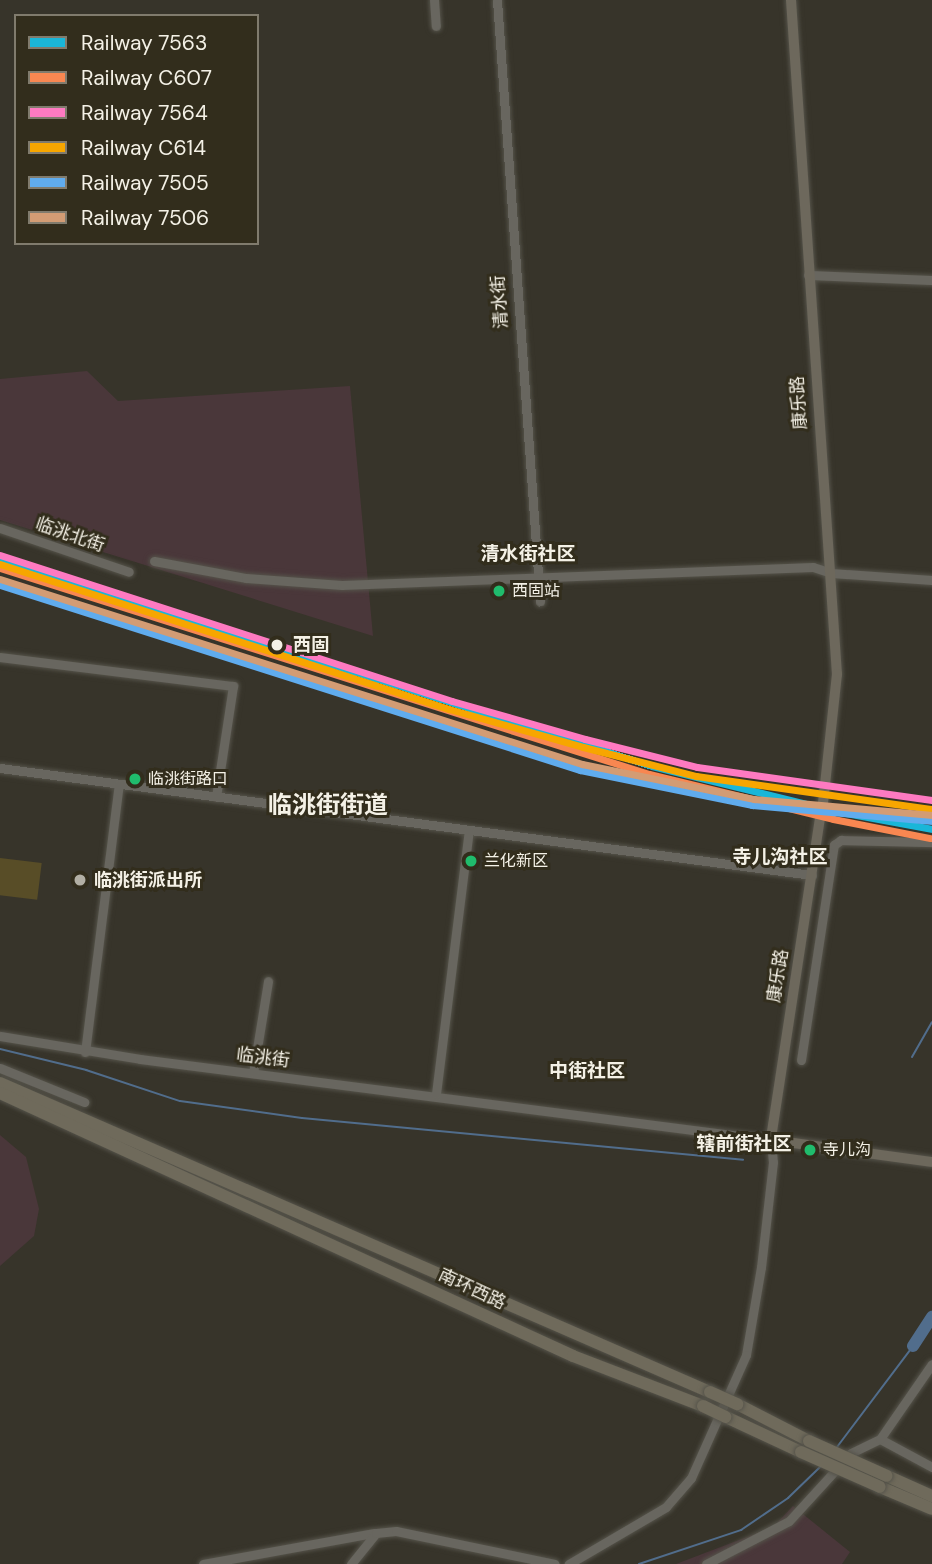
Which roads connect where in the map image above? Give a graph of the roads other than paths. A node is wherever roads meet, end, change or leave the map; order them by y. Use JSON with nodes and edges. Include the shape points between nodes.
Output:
{"nodes":[{"id":1,"x":434,"y":0,"type":"edge"},
{"id":2,"x":497,"y":0,"type":"edge"},
{"id":3,"x":791,"y":0,"type":"edge"},
{"id":4,"x":436,"y":26,"type":"dead end"},
{"id":5,"x":808,"y":275,"type":"junction"},
{"id":6,"x":932,"y":280,"type":"edge"},
{"id":7,"x":0,"y":528,"type":"edge"},
{"id":8,"x":154,"y":561,"type":"dead end"},
{"id":9,"x":130,"y":572,"type":"dead end"},
{"id":10,"x":831,"y":573,"type":"junction"},
{"id":11,"x":538,"y":574,"type":"junction"},
{"id":12,"x":932,"y":580,"type":"edge"},
{"id":13,"x":540,"y":601,"type":"dead end"},
{"id":14,"x":0,"y":657,"type":"edge"},
{"id":15,"x":0,"y":768,"type":"edge"},
{"id":16,"x":119,"y":784,"type":"junction"},
{"id":17,"x":216,"y":797,"type":"junction"},
{"id":18,"x":823,"y":802,"type":"dead end"},
{"id":19,"x":820,"y":818,"type":"dead end"},
{"id":20,"x":469,"y":830,"type":"junction"},
{"id":21,"x":932,"y":842,"type":"edge"},
{"id":22,"x":812,"y":875,"type":"junction"},
{"id":23,"x":268,"y":981,"type":"dead end"},
{"id":24,"x":0,"y":1036,"type":"edge"},
{"id":25,"x":85,"y":1052,"type":"junction"},
{"id":26,"x":801,"y":1060,"type":"dead end"},
{"id":27,"x":0,"y":1068,"type":"edge"},
{"id":28,"x":253,"y":1073,"type":"junction"},
{"id":29,"x":0,"y":1083,"type":"edge"},
{"id":30,"x":0,"y":1093,"type":"edge"},
{"id":31,"x":436,"y":1094,"type":"junction"},
{"id":32,"x":84,"y":1102,"type":"dead end"},
{"id":33,"x":771,"y":1140,"type":"junction"},
{"id":34,"x":932,"y":1163,"type":"edge"},
{"id":35,"x":310,"y":1217,"type":"junction"},
{"id":36,"x":304,"y":1229,"type":"junction"},
{"id":37,"x":932,"y":1364,"type":"edge"},
{"id":38,"x":880,"y":1439,"type":"junction"},
{"id":39,"x":932,"y":1466,"type":"edge"},
{"id":40,"x":884,"y":1481,"type":"junction"},
{"id":41,"x":932,"y":1496,"type":"edge"},
{"id":42,"x":932,"y":1509,"type":"edge"},
{"id":43,"x":376,"y":1533,"type":"junction"},
{"id":44,"x":203,"y":1564,"type":"edge"},
{"id":45,"x":351,"y":1564,"type":"edge"},
{"id":46,"x":555,"y":1564,"type":"edge"},
{"id":47,"x":569,"y":1564,"type":"edge"},
{"id":48,"x":706,"y":1564,"type":"edge"}],
"edges":[{"from":1,"to":4,"type":"street"},
{"from":2,"to":11,"type":"street","name":"清水街"},
{"from":3,"to":5,"type":"main road","name":"康乐路"},
{"from":5,"to":6,"type":"street"},
{"from":5,"to":10,"type":"main road","name":"康乐路"},
{"from":7,"to":9,"type":"street","name":"临洮北街"},
{"from":8,"to":11,"type":"street","via":[[246,578],[342,585]]},
{"from":10,"to":11,"type":"street","via":[[813,567]]},
{"from":10,"to":12,"type":"street"},
{"from":10,"to":18,"type":"main road","name":"康乐路","via":[[837,687]]},
{"from":11,"to":13,"type":"street","name":"清水街"},
{"from":14,"to":17,"type":"street","via":[[233,686]]},
{"from":15,"to":16,"type":"street"},
{"from":16,"to":17,"type":"street"},
{"from":16,"to":25,"type":"street"},
{"from":17,"to":20,"type":"street"},
{"from":19,"to":22,"type":"main road","name":"康乐路"},
{"from":20,"to":22,"type":"street"},
{"from":20,"to":31,"type":"street"},
{"from":21,"to":26,"type":"street","via":[[841,839],[834,845]]},
{"from":22,"to":33,"type":"main road","name":"康乐路"},
{"from":23,"to":28,"type":"street"},
{"from":24,"to":25,"type":"street","name":"临洮街"},
{"from":25,"to":28,"type":"street","name":"临洮街"},
{"from":27,"to":32,"type":"street"},
{"from":28,"to":31,"type":"street","name":"临洮街"},
{"from":29,"to":35,"type":"highway","name":"南环西路"},
{"from":30,"to":36,"type":"highway","name":"南环西路"},
{"from":31,"to":33,"type":"street","name":"临洮街"},
{"from":33,"to":34,"type":"main road"},
{"from":33,"to":47,"type":"street","via":[[773,1162],[761,1267],[746,1355],[691,1478],[666,1507]]},
{"from":35,"to":36,"type":"main road"},
{"from":35,"to":40,"type":"highway","name":"南环西路","bridge":true,"via":[[737,1404]]},
{"from":36,"to":40,"type":"highway","name":"南环西路","bridge":true,"via":[[573,1356],[703,1406],[801,1452]]},
{"from":37,"to":38,"type":"street"},
{"from":38,"to":39,"type":"street"},
{"from":38,"to":48,"type":"street","via":[[851,1453],[776,1531]]},
{"from":40,"to":41,"type":"highway","name":"南环西路"},
{"from":40,"to":42,"type":"highway","name":"南环西路"},
{"from":43,"to":44,"type":"street"},
{"from":43,"to":45,"type":"street"},
{"from":43,"to":46,"type":"street","via":[[396,1531]]}]}
